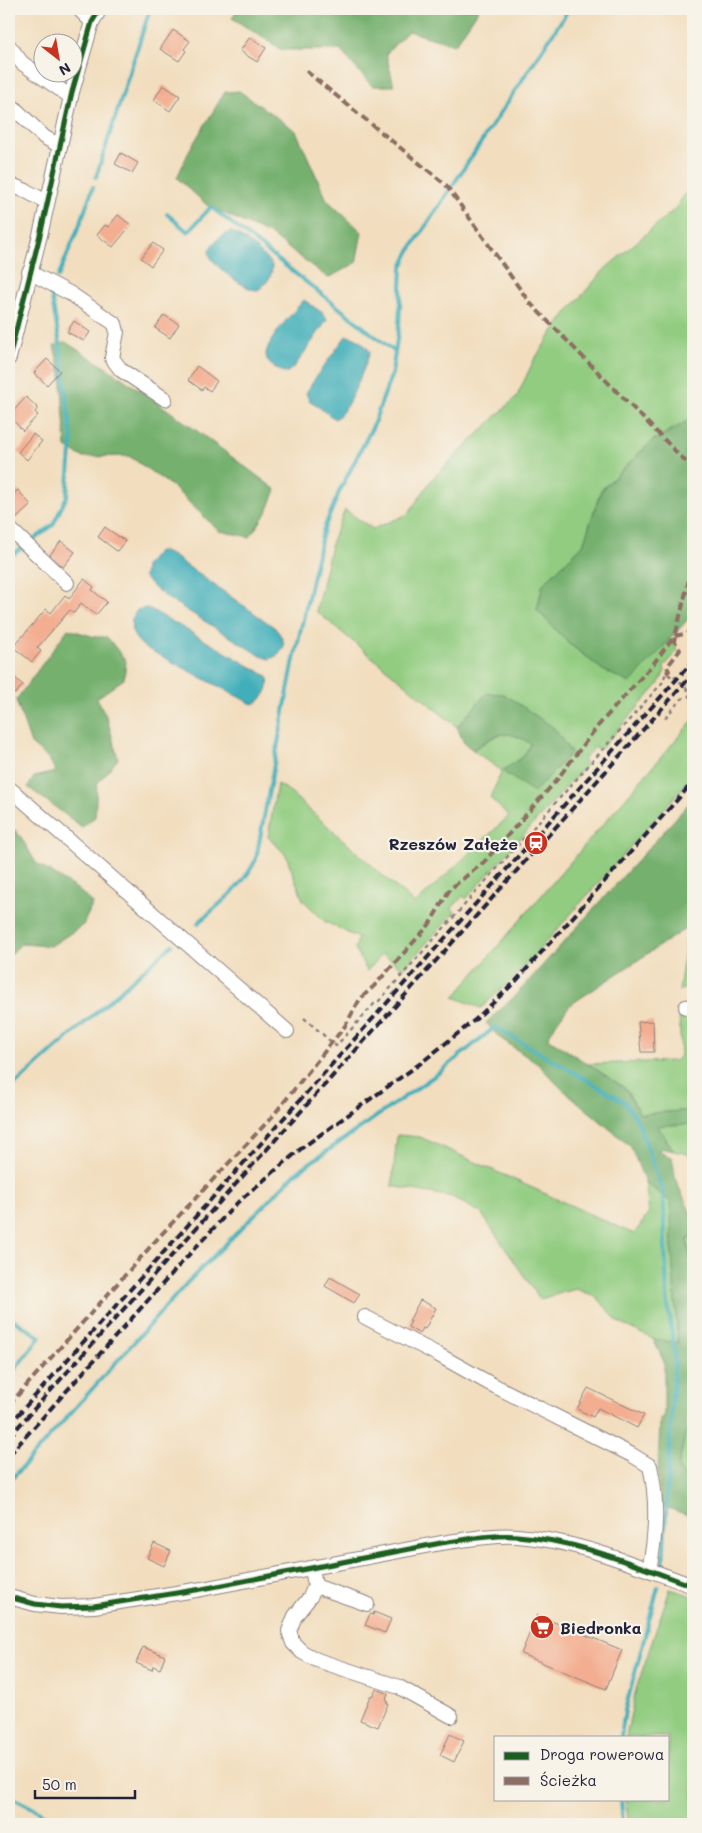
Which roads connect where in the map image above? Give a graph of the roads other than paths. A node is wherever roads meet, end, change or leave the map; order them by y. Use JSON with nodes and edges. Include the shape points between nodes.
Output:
{"nodes":[{"id":1,"x":78,"y":9,"type":"edge"},
{"id":2,"x":100,"y":9,"type":"edge"},
{"id":3,"x":92,"y":22,"type":"junction"},
{"id":4,"x":9,"y":46,"type":"edge"},
{"id":5,"x":71,"y":97,"type":"junction"},
{"id":6,"x":9,"y":103,"type":"edge"},
{"id":7,"x":60,"y":146,"type":"junction"},
{"id":8,"x":9,"y":184,"type":"edge"},
{"id":9,"x":47,"y":202,"type":"junction"},
{"id":10,"x":29,"y":272,"type":"junction"},
{"id":11,"x":9,"y":358,"type":"edge"},
{"id":12,"x":166,"y":399,"type":"dead end"},
{"id":13,"x":9,"y":528,"type":"edge"},
{"id":14,"x":66,"y":583,"type":"dead end"},
{"id":15,"x":9,"y":788,"type":"edge"},
{"id":16,"x":287,"y":1032,"type":"dead end"},
{"id":17,"x":365,"y":1317,"type":"dead end"},
{"id":18,"x":312,"y":1568,"type":"junction"},
{"id":19,"x":656,"y":1573,"type":"junction"},
{"id":20,"x":315,"y":1586,"type":"junction"},
{"id":21,"x":693,"y":1586,"type":"edge"},
{"id":22,"x":9,"y":1597,"type":"edge"},
{"id":23,"x":367,"y":1604,"type":"dead end"},
{"id":24,"x":451,"y":1716,"type":"dead end"}],
"edges":[{"from":1,"to":3,"type":"street"},
{"from":2,"to":3,"type":"street"},
{"from":3,"to":5,"type":"street"},
{"from":4,"to":5,"type":"street","via":[[22,63]]},
{"from":5,"to":7,"type":"street"},
{"from":6,"to":7,"type":"street","via":[[44,137]]},
{"from":7,"to":9,"type":"street"},
{"from":8,"to":9,"type":"street"},
{"from":9,"to":10,"type":"street"},
{"from":10,"to":11,"type":"street"},
{"from":10,"to":12,"type":"street","via":[[71,294],[115,324],[117,332],[112,358],[121,370]]},
{"from":13,"to":14,"type":"street"},
{"from":15,"to":16,"type":"street"},
{"from":17,"to":19,"type":"street","via":[[650,1466],[655,1486],[652,1556]]},
{"from":18,"to":19,"type":"street","via":[[441,1543],[515,1536],[571,1545]]},
{"from":18,"to":20,"type":"street"},
{"from":18,"to":22,"type":"street","via":[[94,1606],[62,1607]]},
{"from":19,"to":21,"type":"street"},
{"from":20,"to":23,"type":"street"},
{"from":20,"to":24,"type":"street","via":[[289,1631],[293,1643],[302,1652],[399,1688]]}]}
